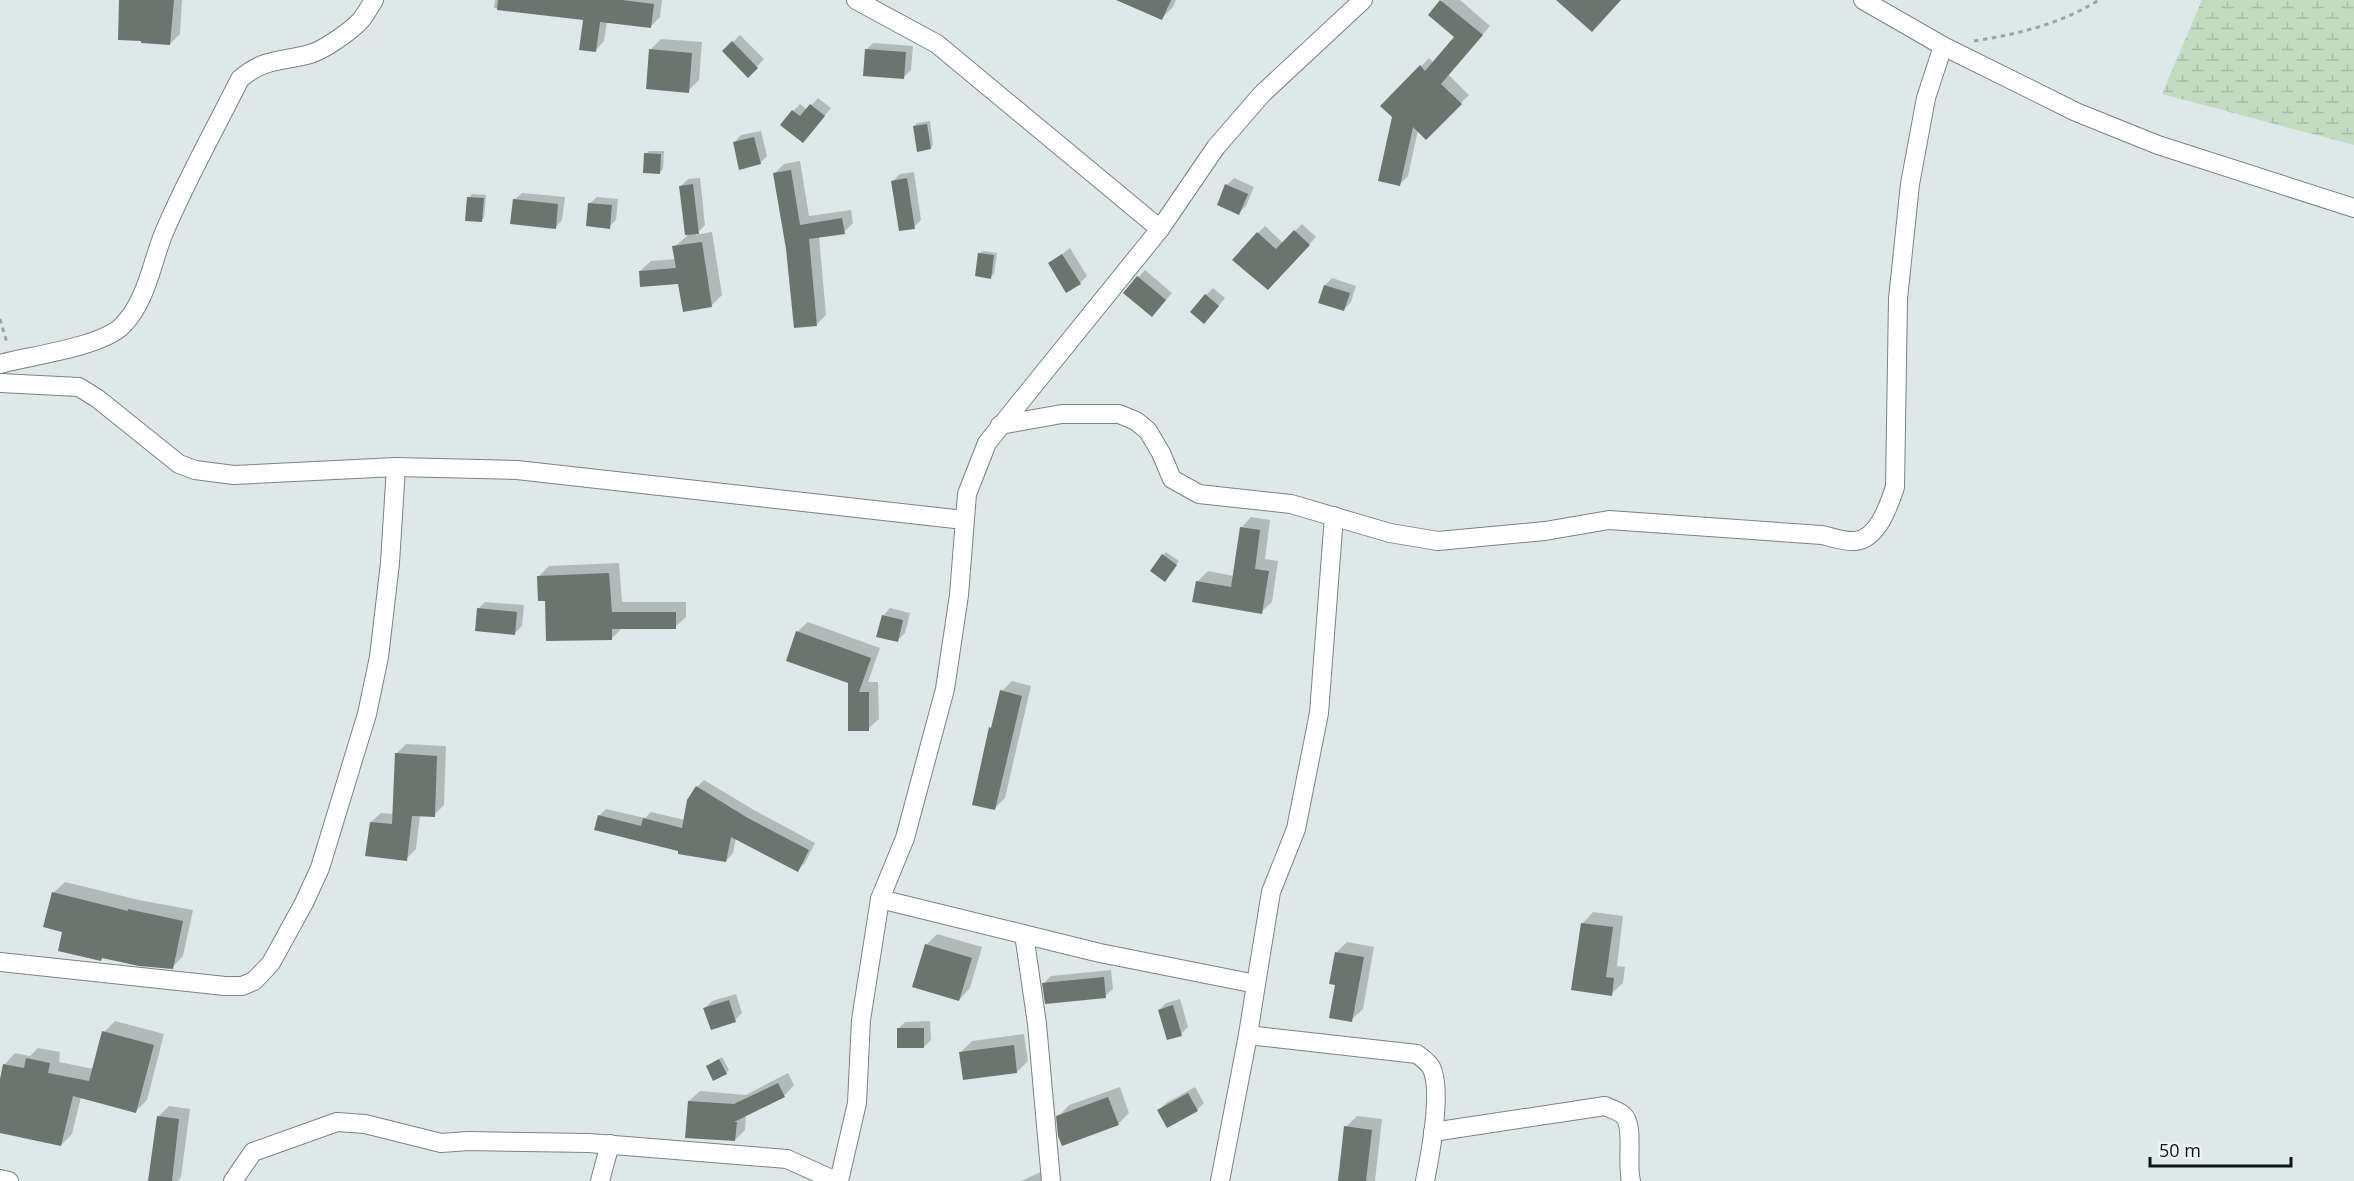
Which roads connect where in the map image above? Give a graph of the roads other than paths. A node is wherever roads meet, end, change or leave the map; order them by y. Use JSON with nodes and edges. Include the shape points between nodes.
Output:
{"nodes":[{"id":1,"x":374,"y":0,"type":"edge"},
{"id":2,"x":856,"y":0,"type":"edge"},
{"id":3,"x":1363,"y":0,"type":"edge"},
{"id":4,"x":1863,"y":0,"type":"edge"},
{"id":5,"x":1943,"y":46,"type":"junction"},
{"id":6,"x":2354,"y":208,"type":"edge"},
{"id":7,"x":1160,"y":229,"type":"junction"},
{"id":8,"x":6,"y":362,"type":"edge"},
{"id":9,"x":0,"y":383,"type":"edge"},
{"id":10,"x":1000,"y":425,"type":"junction"},
{"id":11,"x":396,"y":467,"type":"junction"},
{"id":12,"x":1334,"y":516,"type":"junction"},
{"id":13,"x":964,"y":520,"type":"junction"},
{"id":14,"x":880,"y":899,"type":"junction"},
{"id":15,"x":1024,"y":934,"type":"junction"},
{"id":16,"x":0,"y":962,"type":"edge"},
{"id":17,"x":1256,"y":984,"type":"junction"},
{"id":18,"x":1248,"y":1035,"type":"junction"},
{"id":19,"x":1433,"y":1132,"type":"junction"},
{"id":20,"x":610,"y":1144,"type":"junction"},
{"id":21,"x":0,"y":1179,"type":"edge"},
{"id":22,"x":9,"y":1181,"type":"edge"},
{"id":23,"x":233,"y":1181,"type":"edge"},
{"id":24,"x":600,"y":1181,"type":"edge"},
{"id":25,"x":838,"y":1181,"type":"edge"},
{"id":26,"x":1051,"y":1181,"type":"edge"},
{"id":27,"x":1220,"y":1181,"type":"edge"},
{"id":28,"x":1425,"y":1181,"type":"edge"},
{"id":29,"x":1630,"y":1181,"type":"edge"}],
"edges":[{"from":1,"to":8,"type":"street","via":[[362,19],[312,53],[261,64],[240,79],[163,235],[140,302],[121,328],[96,340]]},
{"from":2,"to":7,"type":"street","via":[[936,44]]},
{"from":3,"to":7,"type":"street","via":[[1262,94],[1216,147]]},
{"from":4,"to":5,"type":"street"},
{"from":5,"to":6,"type":"street","via":[[2076,112],[2158,146]]},
{"from":5,"to":12,"type":"street","via":[[1926,98],[1912,174],[1898,299],[1895,487],[1889,506],[1868,535],[1855,541],[1822,535],[1609,520],[1545,531],[1438,541]]},
{"from":7,"to":10,"type":"street"},
{"from":9,"to":11,"type":"street","via":[[79,387],[178,464],[195,470],[234,475]]},
{"from":10,"to":12,"type":"street","via":[[1062,414],[1119,414],[1148,430],[1172,479],[1185,488],[1199,494],[1291,504]]},
{"from":10,"to":13,"type":"street","via":[[987,443],[975,472]]},
{"from":11,"to":13,"type":"street","via":[[517,470]]},
{"from":11,"to":16,"type":"street","via":[[379,657],[367,714],[320,868],[271,963],[254,981],[225,986]]},
{"from":12,"to":17,"type":"street","via":[[1320,713],[1296,829],[1270,892]]},
{"from":13,"to":14,"type":"street","via":[[945,689],[905,838]]},
{"from":14,"to":15,"type":"street"},
{"from":14,"to":25,"type":"street","via":[[861,1020],[857,1103]]},
{"from":15,"to":17,"type":"street"},
{"from":15,"to":26,"type":"street","via":[[1037,1024]]},
{"from":17,"to":18,"type":"street"},
{"from":18,"to":19,"type":"street","via":[[1417,1054],[1432,1069]]},
{"from":18,"to":27,"type":"street"},
{"from":19,"to":28,"type":"street"},
{"from":19,"to":29,"type":"street","via":[[1605,1106],[1624,1115],[1630,1126]]},
{"from":20,"to":23,"type":"street","via":[[441,1143],[365,1124],[338,1122],[252,1152]]},
{"from":20,"to":24,"type":"street"},
{"from":20,"to":25,"type":"street","via":[[787,1159]]},
{"from":21,"to":22,"type":"street"}]}
